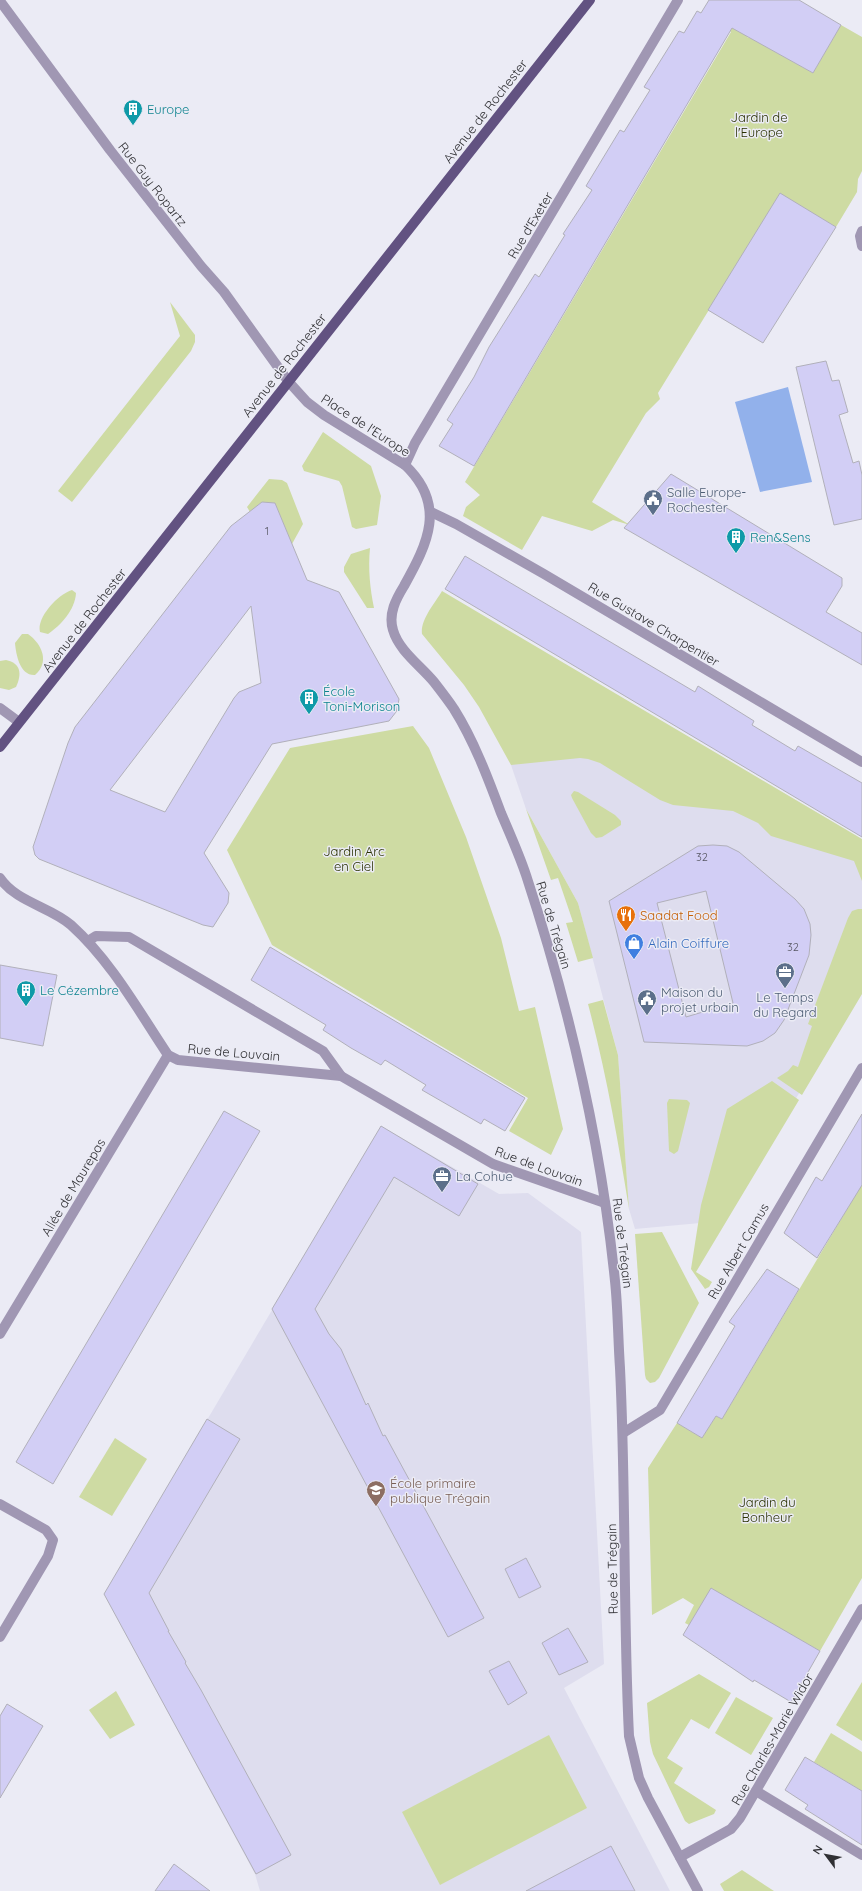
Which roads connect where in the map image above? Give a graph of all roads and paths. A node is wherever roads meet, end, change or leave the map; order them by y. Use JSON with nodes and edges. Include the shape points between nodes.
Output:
{"nodes":[{"id":1,"x":590,"y":0,"type":"edge"},
{"id":2,"x":678,"y":0,"type":"edge"},
{"id":3,"x":0,"y":1,"type":"edge"},
{"id":4,"x":862,"y":231,"type":"edge"},
{"id":5,"x":862,"y":246,"type":"edge"},
{"id":6,"x":288,"y":381,"type":"junction"},
{"id":7,"x":406,"y":465,"type":"junction"},
{"id":8,"x":431,"y":512,"type":"junction"},
{"id":9,"x":392,"y":628,"type":"joint"},
{"id":10,"x":0,"y":708,"type":"edge"},
{"id":11,"x":20,"y":722,"type":"junction"},
{"id":12,"x":0,"y":747,"type":"edge"},
{"id":13,"x":862,"y":762,"type":"edge"},
{"id":14,"x":1,"y":883,"type":"edge"},
{"id":15,"x":88,"y":941,"type":"junction"},
{"id":16,"x":168,"y":1054,"type":"junction"},
{"id":17,"x":862,"y":1068,"type":"edge"},
{"id":18,"x":341,"y":1076,"type":"junction"},
{"id":19,"x":605,"y":1203,"type":"junction"},
{"id":20,"x":0,"y":1334,"type":"edge"},
{"id":21,"x":623,"y":1433,"type":"junction"},
{"id":22,"x":0,"y":1504,"type":"edge"},
{"id":23,"x":862,"y":1609,"type":"edge"},
{"id":24,"x":0,"y":1637,"type":"edge"},
{"id":25,"x":756,"y":1791,"type":"junction"},
{"id":26,"x":862,"y":1855,"type":"edge"},
{"id":27,"x":680,"y":1858,"type":"junction"},
{"id":28,"x":698,"y":1891,"type":"edge"}],
"edges":[{"from":1,"to":6,"type":"main road","name":"Avenue de Rochester"},
{"from":2,"to":7,"type":"street","name":"Rue d'Exeter","via":[[415,443]]},
{"from":3,"to":6,"type":"street","name":"Rue Guy Ropartz","via":[[110,150],[224,292]]},
{"from":4,"to":5,"type":"street"},
{"from":6,"to":7,"type":"street","name":"Place de l'Europe","via":[[307,402]]},
{"from":6,"to":11,"type":"main road","name":"Avenue de Rochester"},
{"from":7,"to":8,"type":"street","name":"Place de l'Europe","via":[[424,487]]},
{"from":8,"to":9,"type":"street","name":"Place de l'Europe","via":[[424,549],[395,602]]},
{"from":8,"to":13,"type":"street","name":"Rue Gustave Charpentier","via":[[537,570]]},
{"from":9,"to":19,"type":"street","name":"Rue de Trégain","via":[[404,648],[454,710],[478,756],[525,872],[560,987],[585,1095]]},
{"from":10,"to":11,"type":"street"},
{"from":11,"to":12,"type":"main road","name":"Avenue de Rochester"},
{"from":14,"to":15,"type":"street","name":"Rue de Louvain","via":[[70,923]]},
{"from":15,"to":16,"type":"street","name":"Rue de Louvain","via":[[108,964]]},
{"from":15,"to":18,"type":"street","name":"Rue de Louvain","via":[[96,936],[129,937],[323,1052]]},
{"from":16,"to":18,"type":"street","name":"Rue de Louvain","via":[[178,1060]]},
{"from":16,"to":20,"type":"street","name":"Allée de Maurepas"},
{"from":17,"to":21,"type":"street","name":"Rue Albert Camus","via":[[660,1410]]},
{"from":18,"to":19,"type":"street","name":"Rue de Louvain","via":[[493,1164]]},
{"from":19,"to":21,"type":"street","name":"Rue de Trégain","via":[[616,1282]]},
{"from":21,"to":27,"type":"street","name":"Rue de Trégain","via":[[629,1736],[639,1778]]},
{"from":22,"to":24,"type":"street","via":[[46,1530],[53,1540],[48,1556]]},
{"from":23,"to":25,"type":"street","name":"Rue Charles-Marie Widor"},
{"from":25,"to":26,"type":"street"},
{"from":25,"to":27,"type":"street","name":"Rue Charles-Marie Widor","via":[[731,1829]]},
{"from":27,"to":28,"type":"street","name":"Rue de Trégain"}]}
